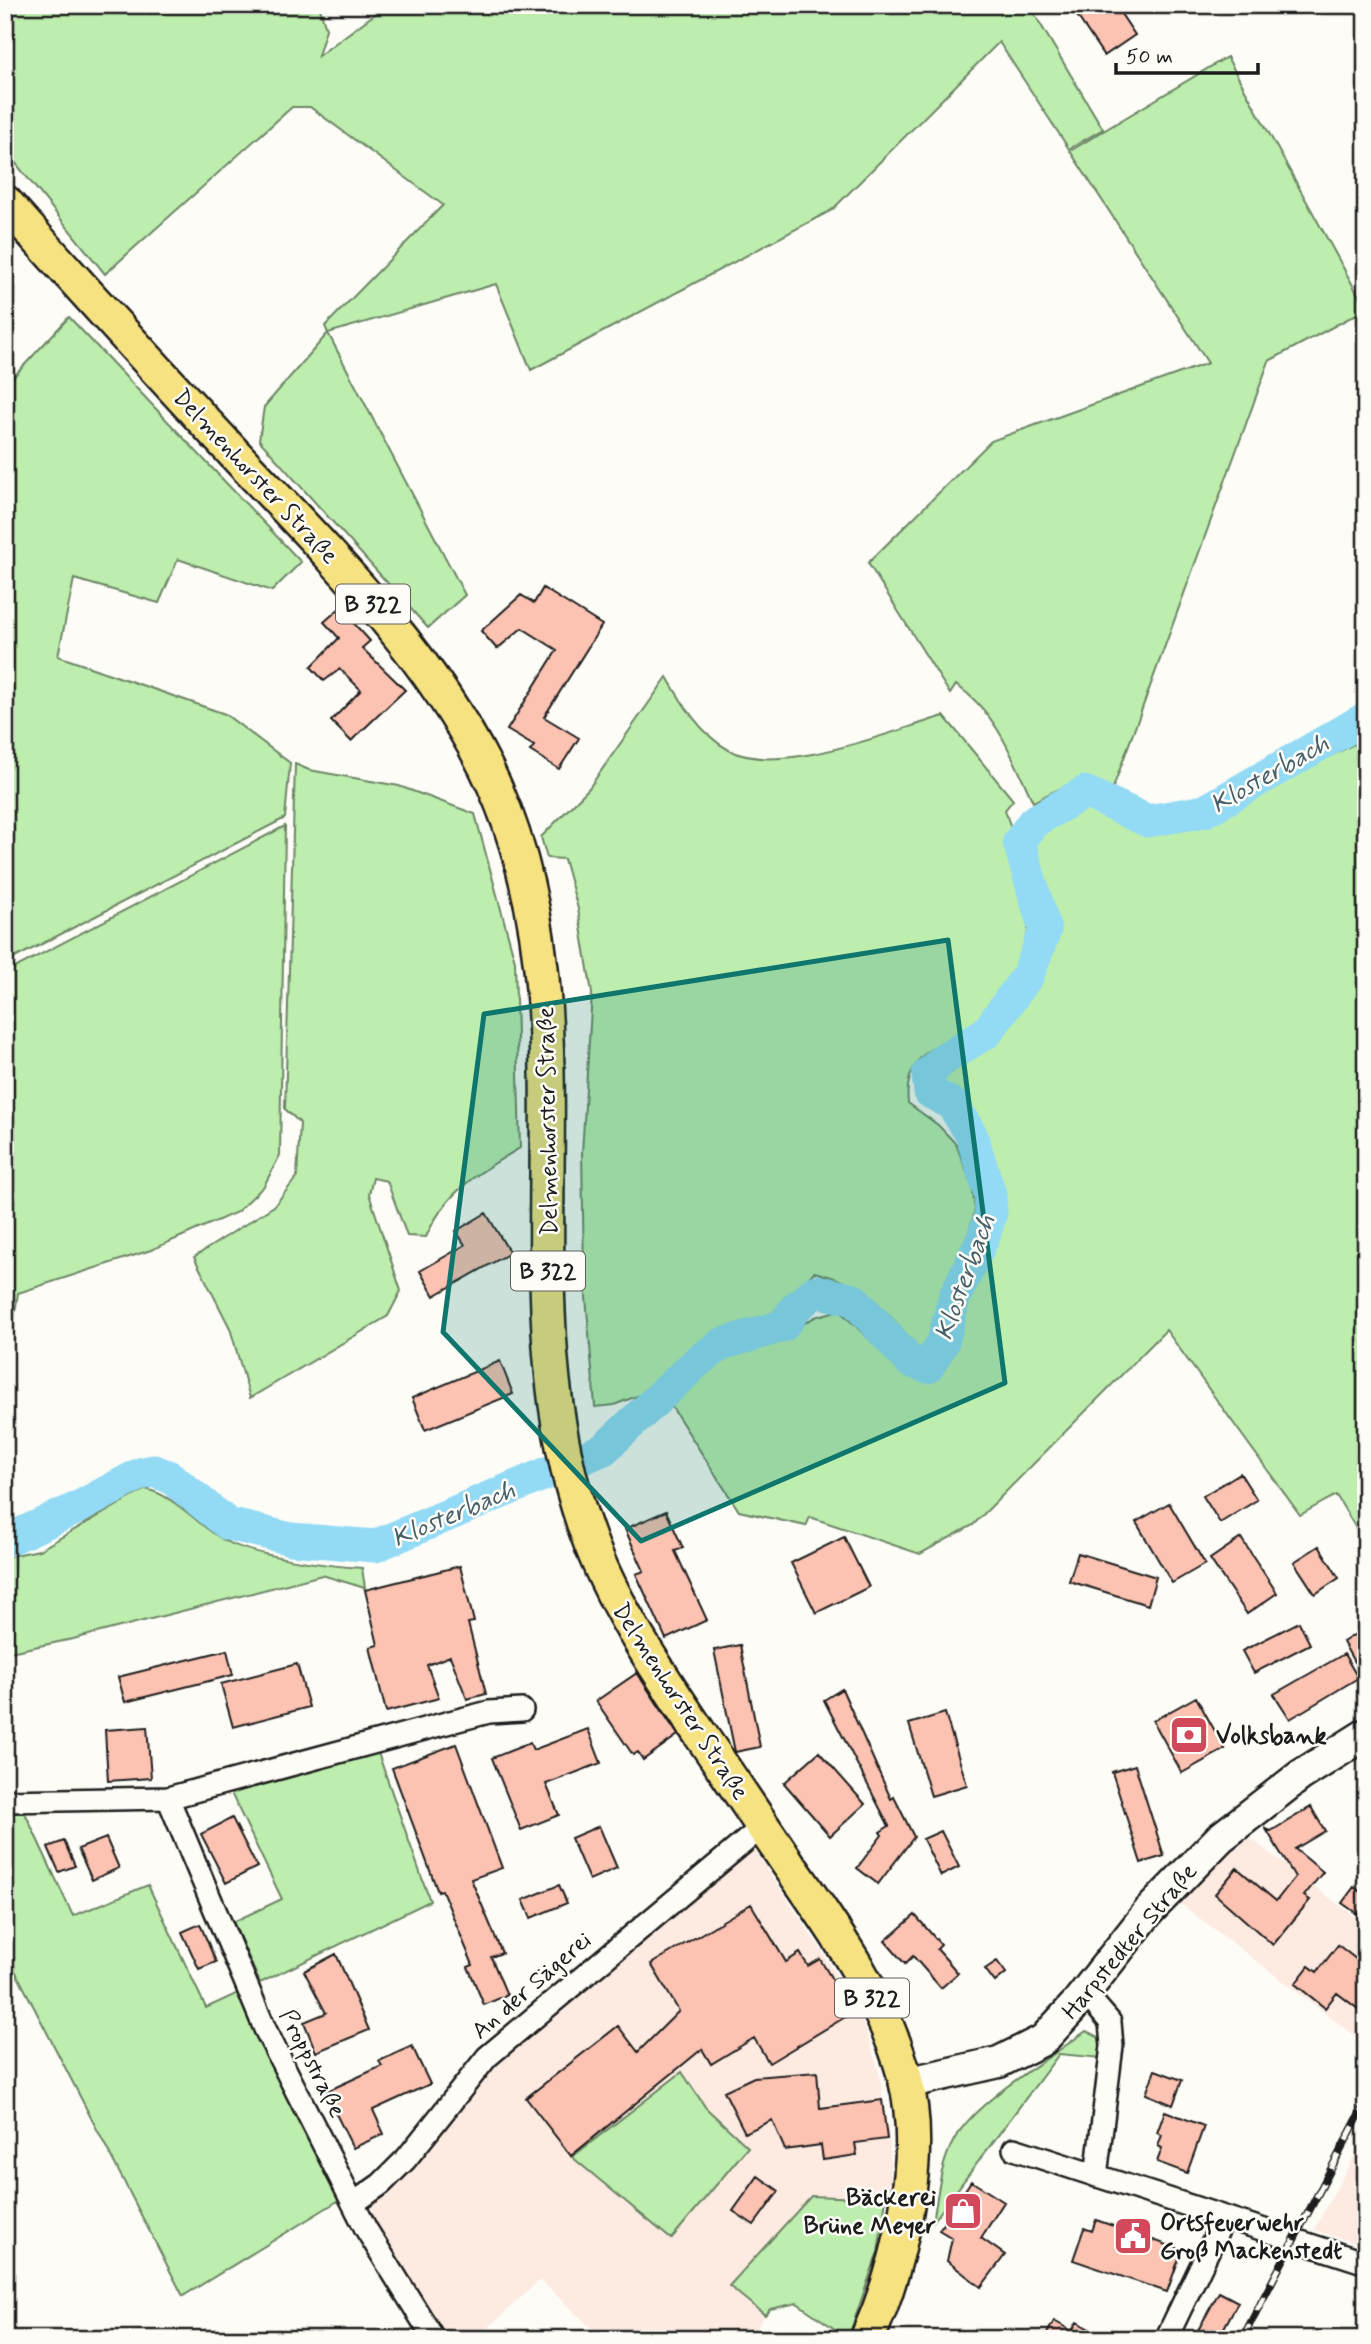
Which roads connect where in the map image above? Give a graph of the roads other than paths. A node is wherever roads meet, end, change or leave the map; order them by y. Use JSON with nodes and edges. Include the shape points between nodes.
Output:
{"nodes":[{"id":1,"x":5,"y":202,"type":"edge"},
{"id":2,"x":522,"y":1710,"type":"dead end"},
{"id":3,"x":1366,"y":1734,"type":"edge"},
{"id":4,"x":168,"y":1798,"type":"junction"},
{"id":5,"x":5,"y":1801,"type":"edge"},
{"id":6,"x":762,"y":1826,"type":"junction"},
{"id":7,"x":1085,"y":1993,"type":"junction"},
{"id":8,"x":906,"y":2083,"type":"junction"},
{"id":9,"x":1014,"y":2149,"type":"dead end"},
{"id":10,"x":1096,"y":2176,"type":"junction"},
{"id":11,"x":354,"y":2203,"type":"junction"},
{"id":12,"x":1224,"y":2218,"type":"junction"},
{"id":13,"x":1366,"y":2263,"type":"edge"},
{"id":14,"x":434,"y":2339,"type":"edge"},
{"id":15,"x":867,"y":2339,"type":"edge"},
{"id":16,"x":1166,"y":2339,"type":"edge"}],
"edges":[{"from":1,"to":6,"type":"main road","name":"Delmenhorster Straße","number":"B 322","via":[[395,631],[442,693],[496,790],[527,885],[541,952],[548,1027],[551,1344],[571,1480],[590,1541],[622,1611]]},
{"from":2,"to":4,"type":"street","via":[[489,1712]]},
{"from":3,"to":7,"type":"street","name":"Harpstedter Straße","via":[[1301,1776],[1220,1838],[1149,1911]]},
{"from":4,"to":5,"type":"street"},
{"from":4,"to":11,"type":"street","name":"Proppstraße","via":[[265,2029]]},
{"from":6,"to":8,"type":"main road","name":"Delmenhorster Straße","number":"B 322","via":[[845,1950],[880,2014]]},
{"from":6,"to":11,"type":"street","name":"An der Sägerei","via":[[487,2057],[406,2159]]},
{"from":7,"to":8,"type":"street","name":"Harpstedter Straße","via":[[1055,2029],[1016,2056],[963,2073]]},
{"from":7,"to":10,"type":"street","via":[[1110,2022],[1112,2046]]},
{"from":8,"to":15,"type":"main road","name":"Delmenhorster Straße","number":"B 322","via":[[911,2131],[903,2231]]},
{"from":9,"to":10,"type":"street"},
{"from":10,"to":12,"type":"street"},
{"from":11,"to":14,"type":"street","name":"Proppstraße"},
{"from":12,"to":13,"type":"street"},
{"from":12,"to":16,"type":"street"}]}
